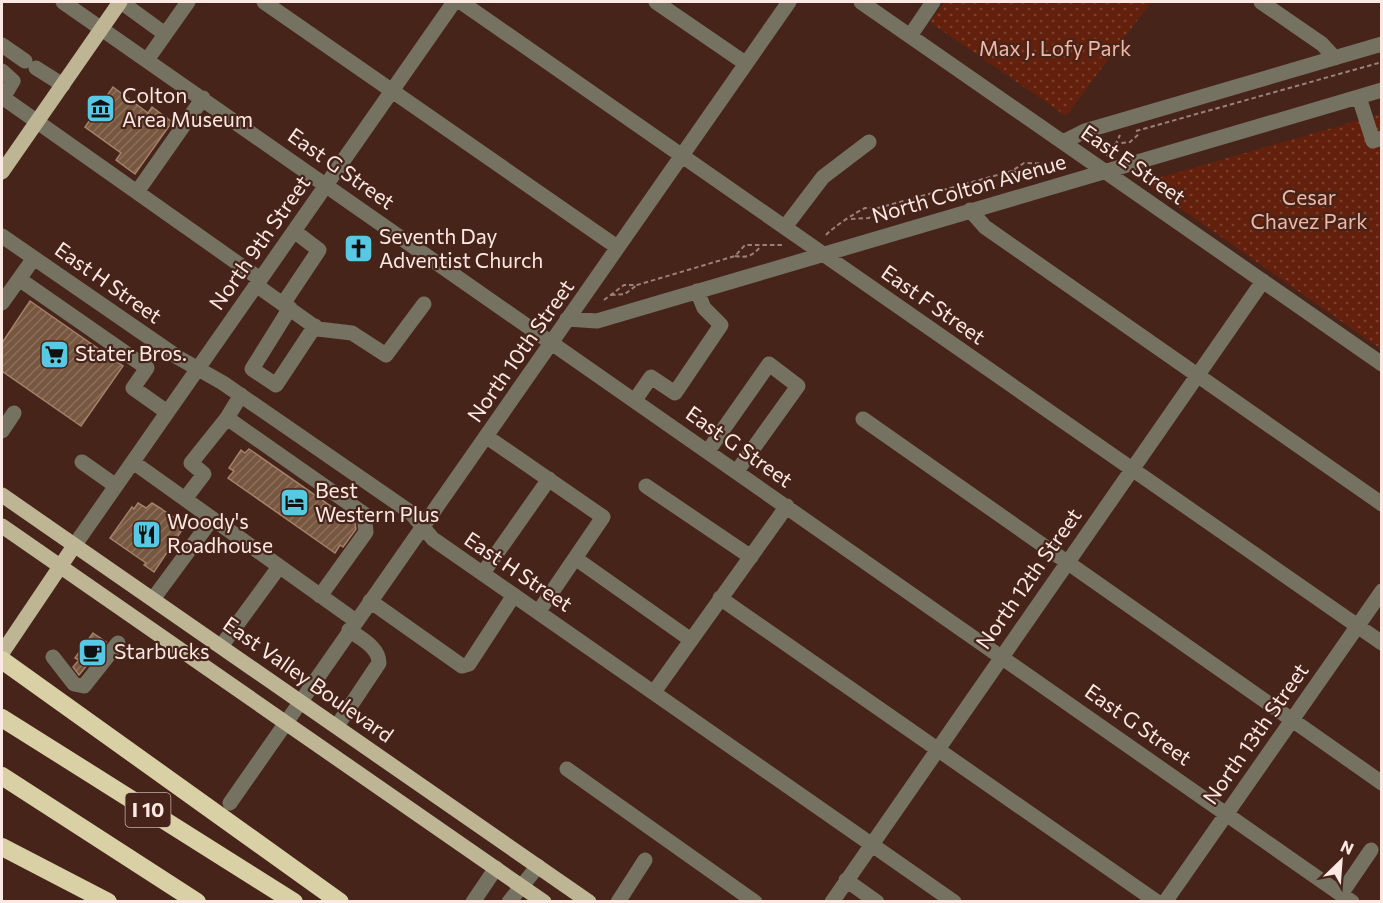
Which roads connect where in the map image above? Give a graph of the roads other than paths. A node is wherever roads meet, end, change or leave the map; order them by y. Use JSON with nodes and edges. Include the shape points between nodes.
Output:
{"nodes":[{"id":1,"x":63,"y":2,"type":"edge"},
{"id":2,"x":121,"y":2,"type":"edge"},
{"id":3,"x":188,"y":2,"type":"edge"},
{"id":4,"x":264,"y":2,"type":"edge"},
{"id":5,"x":454,"y":2,"type":"edge"},
{"id":6,"x":461,"y":2,"type":"edge"},
{"id":7,"x":656,"y":2,"type":"edge"},
{"id":8,"x":789,"y":2,"type":"edge"},
{"id":9,"x":861,"y":2,"type":"edge"},
{"id":10,"x":933,"y":2,"type":"edge"},
{"id":11,"x":1261,"y":2,"type":"edge"},
{"id":12,"x":884,"y":8,"type":"edge"},
{"id":13,"x":102,"y":28,"type":"junction"},
{"id":14,"x":165,"y":34,"type":"junction"},
{"id":15,"x":910,"y":36,"type":"junction"},
{"id":16,"x":1382,"y":44,"type":"edge"},
{"id":17,"x":2,"y":45,"type":"edge"},
{"id":18,"x":1335,"y":58,"type":"junction"},
{"id":19,"x":147,"y":60,"type":"junction"},
{"id":20,"x":745,"y":63,"type":"junction"},
{"id":21,"x":2,"y":71,"type":"edge"},
{"id":22,"x":63,"y":85,"type":"junction"},
{"id":23,"x":392,"y":90,"type":"junction"},
{"id":24,"x":1382,"y":90,"type":"edge"},
{"id":25,"x":1359,"y":97,"type":"junction"},
{"id":26,"x":2,"y":98,"type":"edge"},
{"id":27,"x":203,"y":98,"type":"junction"},
{"id":28,"x":37,"y":121,"type":"junction"},
{"id":29,"x":1382,"y":138,"type":"edge"},
{"id":30,"x":869,"y":142,"type":"dead end"},
{"id":31,"x":1063,"y":142,"type":"junction"},
{"id":32,"x":682,"y":154,"type":"junction"},
{"id":33,"x":1106,"y":171,"type":"junction"},
{"id":34,"x":2,"y":172,"type":"edge"},
{"id":35,"x":327,"y":184,"type":"junction"},
{"id":36,"x":137,"y":192,"type":"junction"},
{"id":37,"x":970,"y":210,"type":"junction"},
{"id":38,"x":785,"y":227,"type":"junction"},
{"id":39,"x":294,"y":231,"type":"junction"},
{"id":40,"x":2,"y":236,"type":"edge"},
{"id":41,"x":618,"y":247,"type":"junction"},
{"id":42,"x":824,"y":254,"type":"junction"},
{"id":43,"x":34,"y":258,"type":"junction"},
{"id":44,"x":19,"y":279,"type":"junction"},
{"id":45,"x":1263,"y":281,"type":"junction"},
{"id":46,"x":258,"y":282,"type":"junction"},
{"id":47,"x":697,"y":291,"type":"junction"},
{"id":48,"x":2,"y":303,"type":"edge"},
{"id":49,"x":424,"y":304,"type":"dead end"},
{"id":50,"x":286,"y":306,"type":"junction"},
{"id":51,"x":567,"y":319,"type":"junction"},
{"id":52,"x":315,"y":326,"type":"junction"},
{"id":53,"x":551,"y":343,"type":"junction"},
{"id":54,"x":1382,"y":364,"type":"edge"},
{"id":55,"x":198,"y":369,"type":"junction"},
{"id":56,"x":1197,"y":375,"type":"junction"},
{"id":57,"x":265,"y":378,"type":"junction"},
{"id":58,"x":246,"y":398,"type":"junction"},
{"id":59,"x":635,"y":400,"type":"junction"},
{"id":60,"x":167,"y":412,"type":"junction"},
{"id":61,"x":14,"y":414,"type":"dead end"},
{"id":62,"x":227,"y":418,"type":"junction"},
{"id":63,"x":863,"y":419,"type":"dead end"},
{"id":64,"x":2,"y":431,"type":"edge"},
{"id":65,"x":487,"y":437,"type":"junction"},
{"id":66,"x":708,"y":451,"type":"junction"},
{"id":67,"x":82,"y":462,"type":"dead end"},
{"id":68,"x":133,"y":462,"type":"junction"},
{"id":69,"x":1132,"y":468,"type":"junction"},
{"id":70,"x":737,"y":471,"type":"junction"},
{"id":71,"x":549,"y":479,"type":"junction"},
{"id":72,"x":116,"y":486,"type":"junction"},
{"id":73,"x":646,"y":486,"type":"dead end"},
{"id":74,"x":2,"y":495,"type":"edge"},
{"id":75,"x":185,"y":499,"type":"junction"},
{"id":76,"x":1382,"y":504,"type":"edge"},
{"id":77,"x":787,"y":506,"type":"junction"},
{"id":78,"x":212,"y":519,"type":"junction"},
{"id":79,"x":2,"y":526,"type":"edge"},
{"id":80,"x":422,"y":527,"type":"junction"},
{"id":81,"x":74,"y":546,"type":"junction"},
{"id":82,"x":751,"y":557,"type":"junction"},
{"id":83,"x":575,"y":558,"type":"junction"},
{"id":84,"x":1066,"y":563,"type":"junction"},
{"id":85,"x":60,"y":567,"type":"junction"},
{"id":86,"x":279,"y":567,"type":"junction"},
{"id":87,"x":483,"y":573,"type":"junction"},
{"id":88,"x":1382,"y":591,"type":"edge"},
{"id":89,"x":514,"y":595,"type":"junction"},
{"id":90,"x":320,"y":596,"type":"junction"},
{"id":91,"x":720,"y":598,"type":"junction"},
{"id":92,"x":153,"y":599,"type":"junction"},
{"id":93,"x":370,"y":601,"type":"junction"},
{"id":94,"x":539,"y":611,"type":"junction"},
{"id":95,"x":353,"y":626,"type":"junction"},
{"id":96,"x":1357,"y":626,"type":"junction"},
{"id":97,"x":691,"y":640,"type":"junction"},
{"id":98,"x":118,"y":643,"type":"dead end"},
{"id":99,"x":1382,"y":643,"type":"edge"},
{"id":100,"x":222,"y":645,"type":"junction"},
{"id":101,"x":2,"y":653,"type":"edge"},
{"id":102,"x":1001,"y":655,"type":"junction"},
{"id":103,"x":52,"y":657,"type":"dead end"},
{"id":104,"x":2,"y":660,"type":"edge"},
{"id":105,"x":654,"y":692,"type":"junction"},
{"id":106,"x":301,"y":700,"type":"junction"},
{"id":107,"x":2,"y":718,"type":"edge"},
{"id":108,"x":285,"y":722,"type":"junction"},
{"id":109,"x":1290,"y":722,"type":"junction"},
{"id":110,"x":337,"y":726,"type":"junction"},
{"id":111,"x":936,"y":750,"type":"junction"},
{"id":112,"x":567,"y":769,"type":"dead end"},
{"id":113,"x":2,"y":776,"type":"edge"},
{"id":114,"x":1382,"y":783,"type":"edge"},
{"id":115,"x":230,"y":802,"type":"dead end"},
{"id":116,"x":1227,"y":813,"type":"junction"},
{"id":117,"x":871,"y":843,"type":"junction"},
{"id":118,"x":2,"y":847,"type":"edge"},
{"id":119,"x":1371,"y":850,"type":"dead end"},
{"id":120,"x":645,"y":860,"type":"dead end"},
{"id":121,"x":538,"y":866,"type":"junction"},
{"id":122,"x":496,"y":868,"type":"junction"},
{"id":123,"x":846,"y":880,"type":"junction"},
{"id":124,"x":522,"y":886,"type":"junction"},
{"id":125,"x":934,"y":896,"type":"edge"},
{"id":126,"x":1347,"y":898,"type":"edge"},
{"id":127,"x":108,"y":902,"type":"edge"},
{"id":128,"x":197,"y":902,"type":"edge"},
{"id":129,"x":294,"y":902,"type":"edge"},
{"id":130,"x":340,"y":902,"type":"edge"},
{"id":131,"x":473,"y":902,"type":"edge"},
{"id":132,"x":509,"y":902,"type":"edge"},
{"id":133,"x":544,"y":902,"type":"edge"},
{"id":134,"x":589,"y":902,"type":"edge"},
{"id":135,"x":618,"y":902,"type":"edge"},
{"id":136,"x":755,"y":902,"type":"edge"},
{"id":137,"x":832,"y":902,"type":"edge"},
{"id":138,"x":877,"y":902,"type":"edge"},
{"id":139,"x":954,"y":902,"type":"edge"},
{"id":140,"x":1157,"y":902,"type":"edge"},
{"id":141,"x":1165,"y":902,"type":"edge"}],
"edges":[{"from":1,"to":13,"type":"street","name":"East G Street"},
{"from":2,"to":13,"type":"main road"},
{"from":2,"to":14,"type":"street"},
{"from":3,"to":14,"type":"street"},
{"from":4,"to":23,"type":"street"},
{"from":5,"to":23,"type":"street","name":"North 9th Street"},
{"from":6,"to":32,"type":"street","name":"East F Street"},
{"from":7,"to":20,"type":"street"},
{"from":8,"to":20,"type":"street","name":"North 10th Street"},
{"from":9,"to":12,"type":"street","name":"East E Street"},
{"from":10,"to":15,"type":"street"},
{"from":11,"to":18,"type":"street","via":[[1322,44]]},
{"from":12,"to":15,"type":"street","name":"East E Street"},
{"from":13,"to":19,"type":"street","name":"East G Street"},
{"from":13,"to":22,"type":"main road"},
{"from":14,"to":19,"type":"street"},
{"from":15,"to":31,"type":"street","name":"East E Street"},
{"from":16,"to":18,"type":"street","name":"North Colton Avenue"},
{"from":17,"to":22,"type":"street"},
{"from":18,"to":31,"type":"street","name":"North Colton Avenue","via":[[1085,131]]},
{"from":19,"to":27,"type":"street","name":"East G Street"},
{"from":20,"to":32,"type":"street","name":"North 10th Street"},
{"from":21,"to":26,"type":"street","via":[[13,81]]},
{"from":22,"to":28,"type":"main road"},
{"from":23,"to":35,"type":"street","name":"North 9th Street"},
{"from":23,"to":41,"type":"street"},
{"from":24,"to":25,"type":"street","name":"North Colton Avenue"},
{"from":25,"to":29,"type":"street","via":[[1373,141]]},
{"from":25,"to":33,"type":"street","name":"North Colton Avenue"},
{"from":26,"to":28,"type":"street"},
{"from":27,"to":35,"type":"street","name":"East G Street"},
{"from":27,"to":36,"type":"street"},
{"from":28,"to":34,"type":"main road"},
{"from":28,"to":36,"type":"street"},
{"from":30,"to":38,"type":"street","via":[[823,177]]},
{"from":31,"to":33,"type":"street","name":"East E Street"},
{"from":32,"to":38,"type":"street","name":"East F Street"},
{"from":32,"to":41,"type":"street","name":"North 10th Street"},
{"from":33,"to":37,"type":"street","name":"North Colton Avenue"},
{"from":33,"to":45,"type":"street","name":"East E Street"},
{"from":35,"to":39,"type":"street","name":"North 9th Street"},
{"from":35,"to":53,"type":"street","name":"East G Street"},
{"from":36,"to":46,"type":"street"},
{"from":37,"to":42,"type":"street","name":"North Colton Avenue"},
{"from":37,"to":56,"type":"street","via":[[985,227]]},
{"from":38,"to":42,"type":"street","name":"East F Street"},
{"from":39,"to":46,"type":"street","name":"North 9th Street"},
{"from":39,"to":50,"type":"street","via":[[319,250]]},
{"from":40,"to":43,"type":"street","name":"East H Street"},
{"from":41,"to":51,"type":"street","name":"North 10th Street"},
{"from":42,"to":47,"type":"street","name":"North Colton Avenue"},
{"from":42,"to":69,"type":"street","name":"East F Street"},
{"from":43,"to":44,"type":"street"},
{"from":43,"to":55,"type":"street","name":"East H Street"},
{"from":44,"to":48,"type":"street"},
{"from":44,"to":60,"type":"street","via":[[147,368],[134,388]]},
{"from":45,"to":54,"type":"street","name":"East E Street"},
{"from":45,"to":56,"type":"street","name":"North 12th Street"},
{"from":46,"to":50,"type":"street"},
{"from":46,"to":55,"type":"street","name":"North 9th Street"},
{"from":47,"to":51,"type":"street","name":"North Colton Avenue","via":[[597,321]]},
{"from":47,"to":59,"type":"street","via":[[704,308],[721,325],[675,393],[651,377]]},
{"from":49,"to":52,"type":"street","via":[[386,355],[352,333]]},
{"from":50,"to":52,"type":"street"},
{"from":50,"to":57,"type":"street","via":[[252,369]]},
{"from":51,"to":53,"type":"street","name":"North 10th Street"},
{"from":52,"to":57,"type":"street","via":[[276,385]]},
{"from":53,"to":59,"type":"street","name":"East G Street"},
{"from":53,"to":65,"type":"street","name":"North 10th Street"},
{"from":55,"to":58,"type":"street","name":"East H Street"},
{"from":55,"to":60,"type":"street","name":"North 9th Street"},
{"from":56,"to":69,"type":"street","name":"North 12th Street"},
{"from":56,"to":76,"type":"street"},
{"from":57,"to":58,"type":"street"},
{"from":58,"to":62,"type":"street"},
{"from":58,"to":80,"type":"street","name":"East H Street","via":[[410,512]]},
{"from":59,"to":66,"type":"street","name":"East G Street"},
{"from":60,"to":68,"type":"street","name":"North 9th Street"},
{"from":61,"to":64,"type":"street"},
{"from":62,"to":75,"type":"street","via":[[191,463],[204,474]]},
{"from":62,"to":90,"type":"street","via":[[364,514],[366,532]]},
{"from":63,"to":84,"type":"street"},
{"from":65,"to":71,"type":"street"},
{"from":65,"to":80,"type":"street","name":"North 10th Street"},
{"from":66,"to":70,"type":"street","name":"East G Street"},
{"from":66,"to":70,"type":"street","via":[[769,364],[798,386]]},
{"from":67,"to":72,"type":"street"},
{"from":68,"to":72,"type":"street","name":"North 9th Street"},
{"from":68,"to":75,"type":"street"},
{"from":69,"to":84,"type":"street","name":"North 12th Street"},
{"from":69,"to":96,"type":"street","name":"East F Street"},
{"from":70,"to":77,"type":"street","name":"East G Street"},
{"from":71,"to":83,"type":"street","via":[[603,517]]},
{"from":71,"to":87,"type":"street"},
{"from":72,"to":81,"type":"street","name":"North 9th Street"},
{"from":73,"to":82,"type":"street"},
{"from":74,"to":81,"type":"main road","name":"East Valley Boulevard"},
{"from":75,"to":78,"type":"street"},
{"from":77,"to":82,"type":"street"},
{"from":77,"to":102,"type":"street","name":"East G Street"},
{"from":78,"to":86,"type":"street"},
{"from":78,"to":92,"type":"street"},
{"from":79,"to":85,"type":"main road"},
{"from":80,"to":87,"type":"street","name":"East H Street"},
{"from":80,"to":93,"type":"street","name":"North 10th Street"},
{"from":81,"to":85,"type":"main road"},
{"from":81,"to":92,"type":"main road","name":"East Valley Boulevard"},
{"from":82,"to":91,"type":"street"},
{"from":83,"to":94,"type":"street"},
{"from":83,"to":97,"type":"street"},
{"from":84,"to":102,"type":"street","name":"North 12th Street"},
{"from":84,"to":109,"type":"street"},
{"from":85,"to":101,"type":"main road"},
{"from":85,"to":108,"type":"main road"},
{"from":86,"to":90,"type":"street"},
{"from":86,"to":100,"type":"street"},
{"from":87,"to":89,"type":"street","name":"East H Street"},
{"from":88,"to":96,"type":"street","name":"North 13th Street"},
{"from":89,"to":93,"type":"street","via":[[469,664],[462,666]]},
{"from":89,"to":94,"type":"street","name":"East H Street"},
{"from":90,"to":95,"type":"street"},
{"from":91,"to":97,"type":"street"},
{"from":91,"to":111,"type":"street"},
{"from":92,"to":100,"type":"main road","name":"East Valley Boulevard"},
{"from":93,"to":95,"type":"street","name":"North 10th Street"},
{"from":94,"to":105,"type":"street","name":"East H Street"},
{"from":95,"to":106,"type":"street","name":"North 10th Street"},
{"from":95,"to":110,"type":"street","via":[[375,649],[379,663]]},
{"from":96,"to":99,"type":"street","name":"East F Street"},
{"from":96,"to":109,"type":"street","name":"North 13th Street"},
{"from":97,"to":105,"type":"street"},
{"from":98,"to":103,"type":"street","via":[[84,686],[74,684]]},
{"from":100,"to":106,"type":"main road","name":"East Valley Boulevard"},
{"from":102,"to":111,"type":"street","name":"North 12th Street"},
{"from":102,"to":116,"type":"street","name":"East G Street"},
{"from":104,"to":130,"type":"highway"},
{"from":105,"to":117,"type":"street","name":"East H Street"},
{"from":106,"to":108,"type":"street","name":"North 10th Street"},
{"from":106,"to":110,"type":"main road","name":"East Valley Boulevard"},
{"from":107,"to":129,"type":"highway","number":"I 10"},
{"from":108,"to":115,"type":"street","name":"North 10th Street"},
{"from":108,"to":122,"type":"main road"},
{"from":109,"to":114,"type":"street"},
{"from":109,"to":116,"type":"street","name":"North 13th Street"},
{"from":110,"to":121,"type":"main road","name":"East Valley Boulevard"},
{"from":111,"to":117,"type":"street","name":"North 12th Street"},
{"from":111,"to":140,"type":"street"},
{"from":112,"to":136,"type":"street"},
{"from":113,"to":128,"type":"highway","number":"I 10"},
{"from":116,"to":126,"type":"street","name":"East G Street"},
{"from":116,"to":141,"type":"street","name":"North 13th Street"},
{"from":117,"to":123,"type":"street","name":"North 12th Street"},
{"from":117,"to":125,"type":"street","name":"East H Street"},
{"from":118,"to":127,"type":"highway"},
{"from":119,"to":126,"type":"street"},
{"from":120,"to":135,"type":"street"},
{"from":121,"to":124,"type":"street"},
{"from":121,"to":134,"type":"main road","name":"East Valley Boulevard"},
{"from":122,"to":124,"type":"main road"},
{"from":122,"to":131,"type":"street"},
{"from":123,"to":137,"type":"street","name":"North 12th Street"},
{"from":123,"to":138,"type":"street"},
{"from":124,"to":132,"type":"street"},
{"from":124,"to":133,"type":"main road"},
{"from":125,"to":139,"type":"street","name":"East H Street"}]}
